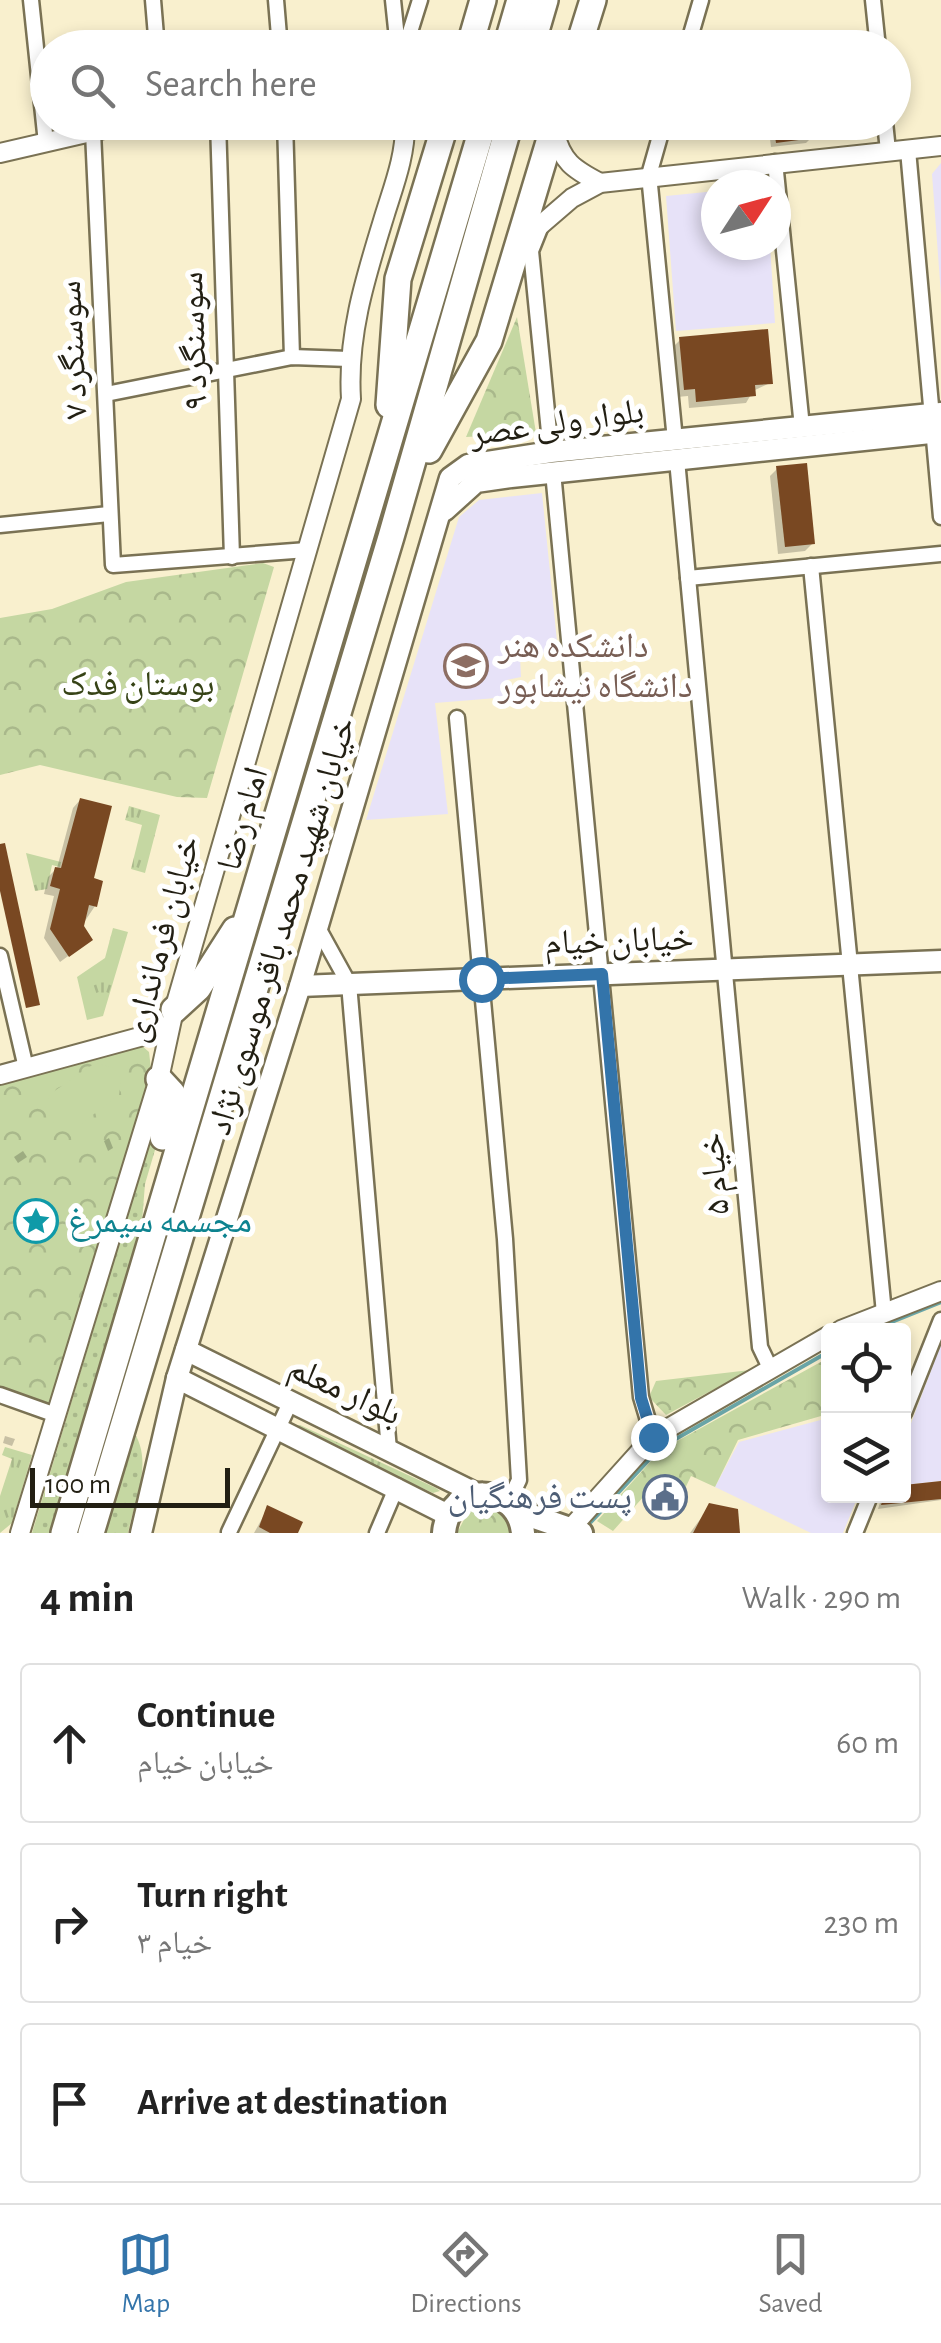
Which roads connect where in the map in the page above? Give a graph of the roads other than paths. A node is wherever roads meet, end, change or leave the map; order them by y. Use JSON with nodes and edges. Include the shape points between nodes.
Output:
{"nodes":[{"id":1,"x":31,"y":0,"type":"edge"},
{"id":2,"x":153,"y":0,"type":"edge"},
{"id":3,"x":276,"y":0,"type":"edge"},
{"id":4,"x":394,"y":0,"type":"edge"},
{"id":5,"x":420,"y":0,"type":"edge"},
{"id":6,"x":483,"y":0,"type":"edge"},
{"id":7,"x":520,"y":0,"type":"edge"},
{"id":8,"x":545,"y":0,"type":"edge"},
{"id":9,"x":593,"y":0,"type":"edge"},
{"id":10,"x":701,"y":0,"type":"edge"},
{"id":11,"x":873,"y":0,"type":"edge"},
{"id":12,"x":34,"y":30,"type":"edge"},
{"id":13,"x":156,"y":30,"type":"edge"},
{"id":14,"x":278,"y":30,"type":"edge"},
{"id":15,"x":398,"y":30,"type":"edge"},
{"id":16,"x":408,"y":30,"type":"edge"},
{"id":17,"x":474,"y":30,"type":"edge"},
{"id":18,"x":511,"y":30,"type":"edge"},
{"id":19,"x":537,"y":30,"type":"edge"},
{"id":20,"x":584,"y":30,"type":"edge"},
{"id":21,"x":692,"y":30,"type":"edge"},
{"id":22,"x":876,"y":30,"type":"edge"},
{"id":23,"x":46,"y":140,"type":"edge"},
{"id":24,"x":59,"y":140,"type":"edge"},
{"id":25,"x":93,"y":140,"type":"edge"},
{"id":26,"x":218,"y":140,"type":"edge"},
{"id":27,"x":286,"y":140,"type":"edge"},
{"id":28,"x":403,"y":140,"type":"edge"},
{"id":29,"x":440,"y":140,"type":"edge"},
{"id":30,"x":479,"y":140,"type":"edge"},
{"id":31,"x":505,"y":140,"type":"edge"},
{"id":32,"x":550,"y":140,"type":"edge"},
{"id":33,"x":557,"y":140,"type":"edge"},
{"id":34,"x":658,"y":140,"type":"edge"},
{"id":35,"x":887,"y":140,"type":"edge"},
{"id":36,"x":46,"y":143,"type":"junction"},
{"id":37,"x":941,"y":146,"type":"edge"},
{"id":38,"x":908,"y":150,"type":"junction"},
{"id":39,"x":888,"y":152,"type":"junction"},
{"id":40,"x":0,"y":154,"type":"edge"},
{"id":41,"x":776,"y":162,"type":"junction"},
{"id":42,"x":648,"y":174,"type":"junction"},
{"id":43,"x":600,"y":183,"type":"junction"},
{"id":44,"x":543,"y":220,"type":"junction"},
{"id":45,"x":518,"y":245,"type":"junction"},
{"id":46,"x":292,"y":357,"type":"junction"},
{"id":47,"x":348,"y":360,"type":"junction"},
{"id":48,"x":224,"y":370,"type":"junction"},
{"id":49,"x":106,"y":394,"type":"junction"},
{"id":50,"x":937,"y":423,"type":"edge"},
{"id":51,"x":802,"y":427,"type":"junction"},
{"id":52,"x":676,"y":450,"type":"junction"},
{"id":53,"x":552,"y":462,"type":"junction"},
{"id":54,"x":110,"y":514,"type":"junction"},
{"id":55,"x":941,"y":517,"type":"edge"},
{"id":56,"x":437,"y":519,"type":"joint"},
{"id":57,"x":0,"y":525,"type":"edge"},
{"id":58,"x":364,"y":530,"type":"junction"},
{"id":59,"x":392,"y":537,"type":"junction"},
{"id":60,"x":306,"y":550,"type":"junction"},
{"id":61,"x":941,"y":554,"type":"edge"},
{"id":62,"x":232,"y":557,"type":"junction"},
{"id":63,"x":812,"y":566,"type":"junction"},
{"id":64,"x":688,"y":578,"type":"junction"},
{"id":65,"x":457,"y":718,"type":"dead end"},
{"id":66,"x":255,"y":901,"type":"junction"},
{"id":67,"x":318,"y":926,"type":"junction"},
{"id":68,"x":0,"y":956,"type":"edge"},
{"id":69,"x":941,"y":961,"type":"edge"},
{"id":70,"x":852,"y":964,"type":"junction"},
{"id":71,"x":727,"y":970,"type":"junction"},
{"id":72,"x":602,"y":974,"type":"junction"},
{"id":73,"x":481,"y":979,"type":"junction"},
{"id":74,"x":349,"y":984,"type":"junction"},
{"id":75,"x":300,"y":986,"type":"junction"},
{"id":76,"x":171,"y":1019,"type":"junction"},
{"id":77,"x":26,"y":1068,"type":"junction"},
{"id":78,"x":0,"y":1075,"type":"edge"},
{"id":79,"x":159,"y":1079,"type":"junction"},
{"id":80,"x":152,"y":1235,"type":"junction"},
{"id":81,"x":941,"y":1290,"type":"edge"},
{"id":82,"x":884,"y":1313,"type":"junction"},
{"id":83,"x":941,"y":1320,"type":"edge"},
{"id":84,"x":859,"y":1323,"type":"edge"},
{"id":85,"x":821,"y":1340,"type":"edge"},
{"id":86,"x":186,"y":1350,"type":"junction"},
{"id":87,"x":771,"y":1370,"type":"junction"},
{"id":88,"x":177,"y":1378,"type":"junction"},
{"id":89,"x":0,"y":1395,"type":"edge"},
{"id":90,"x":911,"y":1395,"type":"edge"},
{"id":91,"x":289,"y":1404,"type":"junction"},
{"id":92,"x":56,"y":1415,"type":"junction"},
{"id":93,"x":278,"y":1427,"type":"junction"},
{"id":94,"x":653,"y":1437,"type":"junction"},
{"id":95,"x":389,"y":1450,"type":"junction"},
{"id":96,"x":397,"y":1486,"type":"junction"},
{"id":97,"x":475,"y":1494,"type":"junction"},
{"id":98,"x":867,"y":1503,"type":"edge"},
{"id":99,"x":516,"y":1515,"type":"edge"},
{"id":100,"x":443,"y":1527,"type":"edge"},
{"id":101,"x":576,"y":1530,"type":"edge"},
{"id":102,"x":230,"y":1532,"type":"edge"},
{"id":103,"x":20,"y":1533,"type":"edge"},
{"id":104,"x":64,"y":1533,"type":"edge"},
{"id":105,"x":91,"y":1533,"type":"edge"},
{"id":106,"x":141,"y":1533,"type":"edge"},
{"id":107,"x":377,"y":1533,"type":"edge"},
{"id":108,"x":855,"y":1533,"type":"edge"}],
"edges":[{"from":1,"to":12,"type":"street"},
{"from":2,"to":13,"type":"street"},
{"from":3,"to":14,"type":"street"},
{"from":4,"to":15,"type":"street"},
{"from":5,"to":16,"type":"street"},
{"from":6,"to":17,"type":"highway"},
{"from":7,"to":18,"type":"highway"},
{"from":8,"to":19,"type":"highway"},
{"from":9,"to":20,"type":"highway"},
{"from":10,"to":21,"type":"street"},
{"from":11,"to":22,"type":"street"},
{"from":23,"to":36,"type":"street"},
{"from":24,"to":36,"type":"street"},
{"from":25,"to":49,"type":"street","name":"سوسنگرد ۷"},
{"from":26,"to":48,"type":"street","name":"سوسنگرد ۹"},
{"from":27,"to":46,"type":"street"},
{"from":28,"to":47,"type":"street","name":"خیابان فرمانداری"},
{"from":29,"to":58,"type":"highway","via":[[398,279],[392,386]]},
{"from":30,"to":58,"type":"highway","name":"امام رضا"},
{"from":31,"to":59,"type":"highway","name":"امام رضا"},
{"from":32,"to":45,"type":"highway"},
{"from":33,"to":43,"type":"street","via":[[572,169]]},
{"from":34,"to":42,"type":"street"},
{"from":35,"to":39,"type":"street"},
{"from":36,"to":40,"type":"street"},
{"from":37,"to":38,"type":"street"},
{"from":38,"to":39,"type":"street"},
{"from":38,"to":50,"type":"street"},
{"from":39,"to":41,"type":"street"},
{"from":41,"to":42,"type":"street"},
{"from":41,"to":51,"type":"street"},
{"from":42,"to":43,"type":"street"},
{"from":42,"to":52,"type":"street","name":"خیام ۵"},
{"from":43,"to":44,"type":"street"},
{"from":44,"to":45,"type":"street"},
{"from":44,"to":53,"type":"street","via":[[531,251]]},
{"from":45,"to":59,"type":"highway","via":[[489,341],[439,427]]},
{"from":46,"to":47,"type":"street"},
{"from":46,"to":48,"type":"street"},
{"from":47,"to":60,"type":"street","name":"خیابان فرمانداری","via":[[350,398]]},
{"from":48,"to":49,"type":"street"},
{"from":48,"to":62,"type":"street","name":"سوسنگرد ۹"},
{"from":49,"to":54,"type":"street","name":"سوسنگرد ۷"},
{"from":50,"to":51,"type":"main road","name":"بلوار ولی عصر"},
{"from":50,"to":52,"type":"main road","name":"بلوار ولی عصر"},
{"from":50,"to":55,"type":"street"},
{"from":51,"to":52,"type":"main road","name":"بلوار ولی عصر"},
{"from":52,"to":53,"type":"main road","name":"بلوار ولی عصر"},
{"from":52,"to":64,"type":"street","name":"خیام ۵"},
{"from":53,"to":56,"type":"main road","name":"بلوار ولی عصر","via":[[476,482]]},
{"from":53,"to":72,"type":"street"},
{"from":54,"to":57,"type":"street"},
{"from":54,"to":62,"type":"street","name":"سوسنگرد ۷","via":[[113,565]]},
{"from":56,"to":67,"type":"main road","name":"خیابان شهید محمد باقر موسوی نژاد"},
{"from":58,"to":66,"type":"highway","name":"امام رضا"},
{"from":59,"to":105,"type":"highway","name":"امام رضا"},
{"from":60,"to":62,"type":"street"},
{"from":60,"to":76,"type":"street","name":"خیابان فرمانداری"},
{"from":61,"to":63,"type":"street"},
{"from":63,"to":64,"type":"street"},
{"from":63,"to":70,"type":"street"},
{"from":64,"to":71,"type":"street","name":"خیام ۵"},
{"from":65,"to":73,"type":"street"},
{"from":66,"to":76,"type":"highway"},
{"from":66,"to":80,"type":"highway","name":"امام رضا"},
{"from":67,"to":74,"type":"street"},
{"from":67,"to":75,"type":"main road","name":"خیابان شهید محمد باقر موسوی نژاد"},
{"from":68,"to":77,"type":"street"},
{"from":69,"to":70,"type":"main road","name":"خیابان خیام"},
{"from":70,"to":71,"type":"main road","name":"خیابان خیام"},
{"from":70,"to":82,"type":"street"},
{"from":71,"to":72,"type":"main road","name":"خیابان خیام"},
{"from":71,"to":87,"type":"street","name":"خیام ۵","via":[[760,1347]]},
{"from":72,"to":73,"type":"main road","name":"خیابان خیام"},
{"from":72,"to":94,"type":"street","via":[[641,1398]]},
{"from":73,"to":74,"type":"main road","name":"خیابان خیام"},
{"from":73,"to":99,"type":"street","via":[[505,1239]]},
{"from":74,"to":75,"type":"main road","name":"خیابان خیام"},
{"from":74,"to":95,"type":"street"},
{"from":75,"to":86,"type":"main road","name":"خیابان شهید محمد باقر موسوی نژاد"},
{"from":76,"to":77,"type":"street"},
{"from":76,"to":79,"type":"street","name":"خیابان فرمانداری"},
{"from":77,"to":78,"type":"street"},
{"from":79,"to":80,"type":"highway","via":[[172,1092],[172,1107],[150,1186]]},
{"from":79,"to":92,"type":"street","name":"خیابان فرمانداری"},
{"from":80,"to":104,"type":"highway","name":"امام رضا"},
{"from":81,"to":82,"type":"street"},
{"from":82,"to":84,"type":"street"},
{"from":83,"to":90,"type":"street"},
{"from":85,"to":87,"type":"street"},
{"from":86,"to":88,"type":"main road","name":"خیابان شهید محمد باقر موسوی نژاد"},
{"from":86,"to":91,"type":"main road","name":"بلوار معلم"},
{"from":87,"to":94,"type":"street"},
{"from":88,"to":93,"type":"main road","name":"بلوار معلم"},
{"from":88,"to":106,"type":"main road","name":"خیابان شهید محمد باقر موسوی نژاد"},
{"from":89,"to":92,"type":"street"},
{"from":91,"to":93,"type":"street"},
{"from":91,"to":95,"type":"main road","name":"بلوار معلم"},
{"from":92,"to":103,"type":"street","name":"خیابان فرمانداری"},
{"from":93,"to":96,"type":"main road","name":"بلوار معلم"},
{"from":93,"to":102,"type":"street"},
{"from":94,"to":101,"type":"street"},
{"from":95,"to":97,"type":"main road","name":"بلوار معلم"},
{"from":96,"to":100,"type":"main road","name":"بلوار معلم"},
{"from":96,"to":107,"type":"street"},
{"from":97,"to":99,"type":"main road","via":[[487,1492]]},
{"from":97,"to":100,"type":"main road","via":[[464,1498]]},
{"from":98,"to":108,"type":"street"},
{"from":99,"to":101,"type":"main road"}]}
